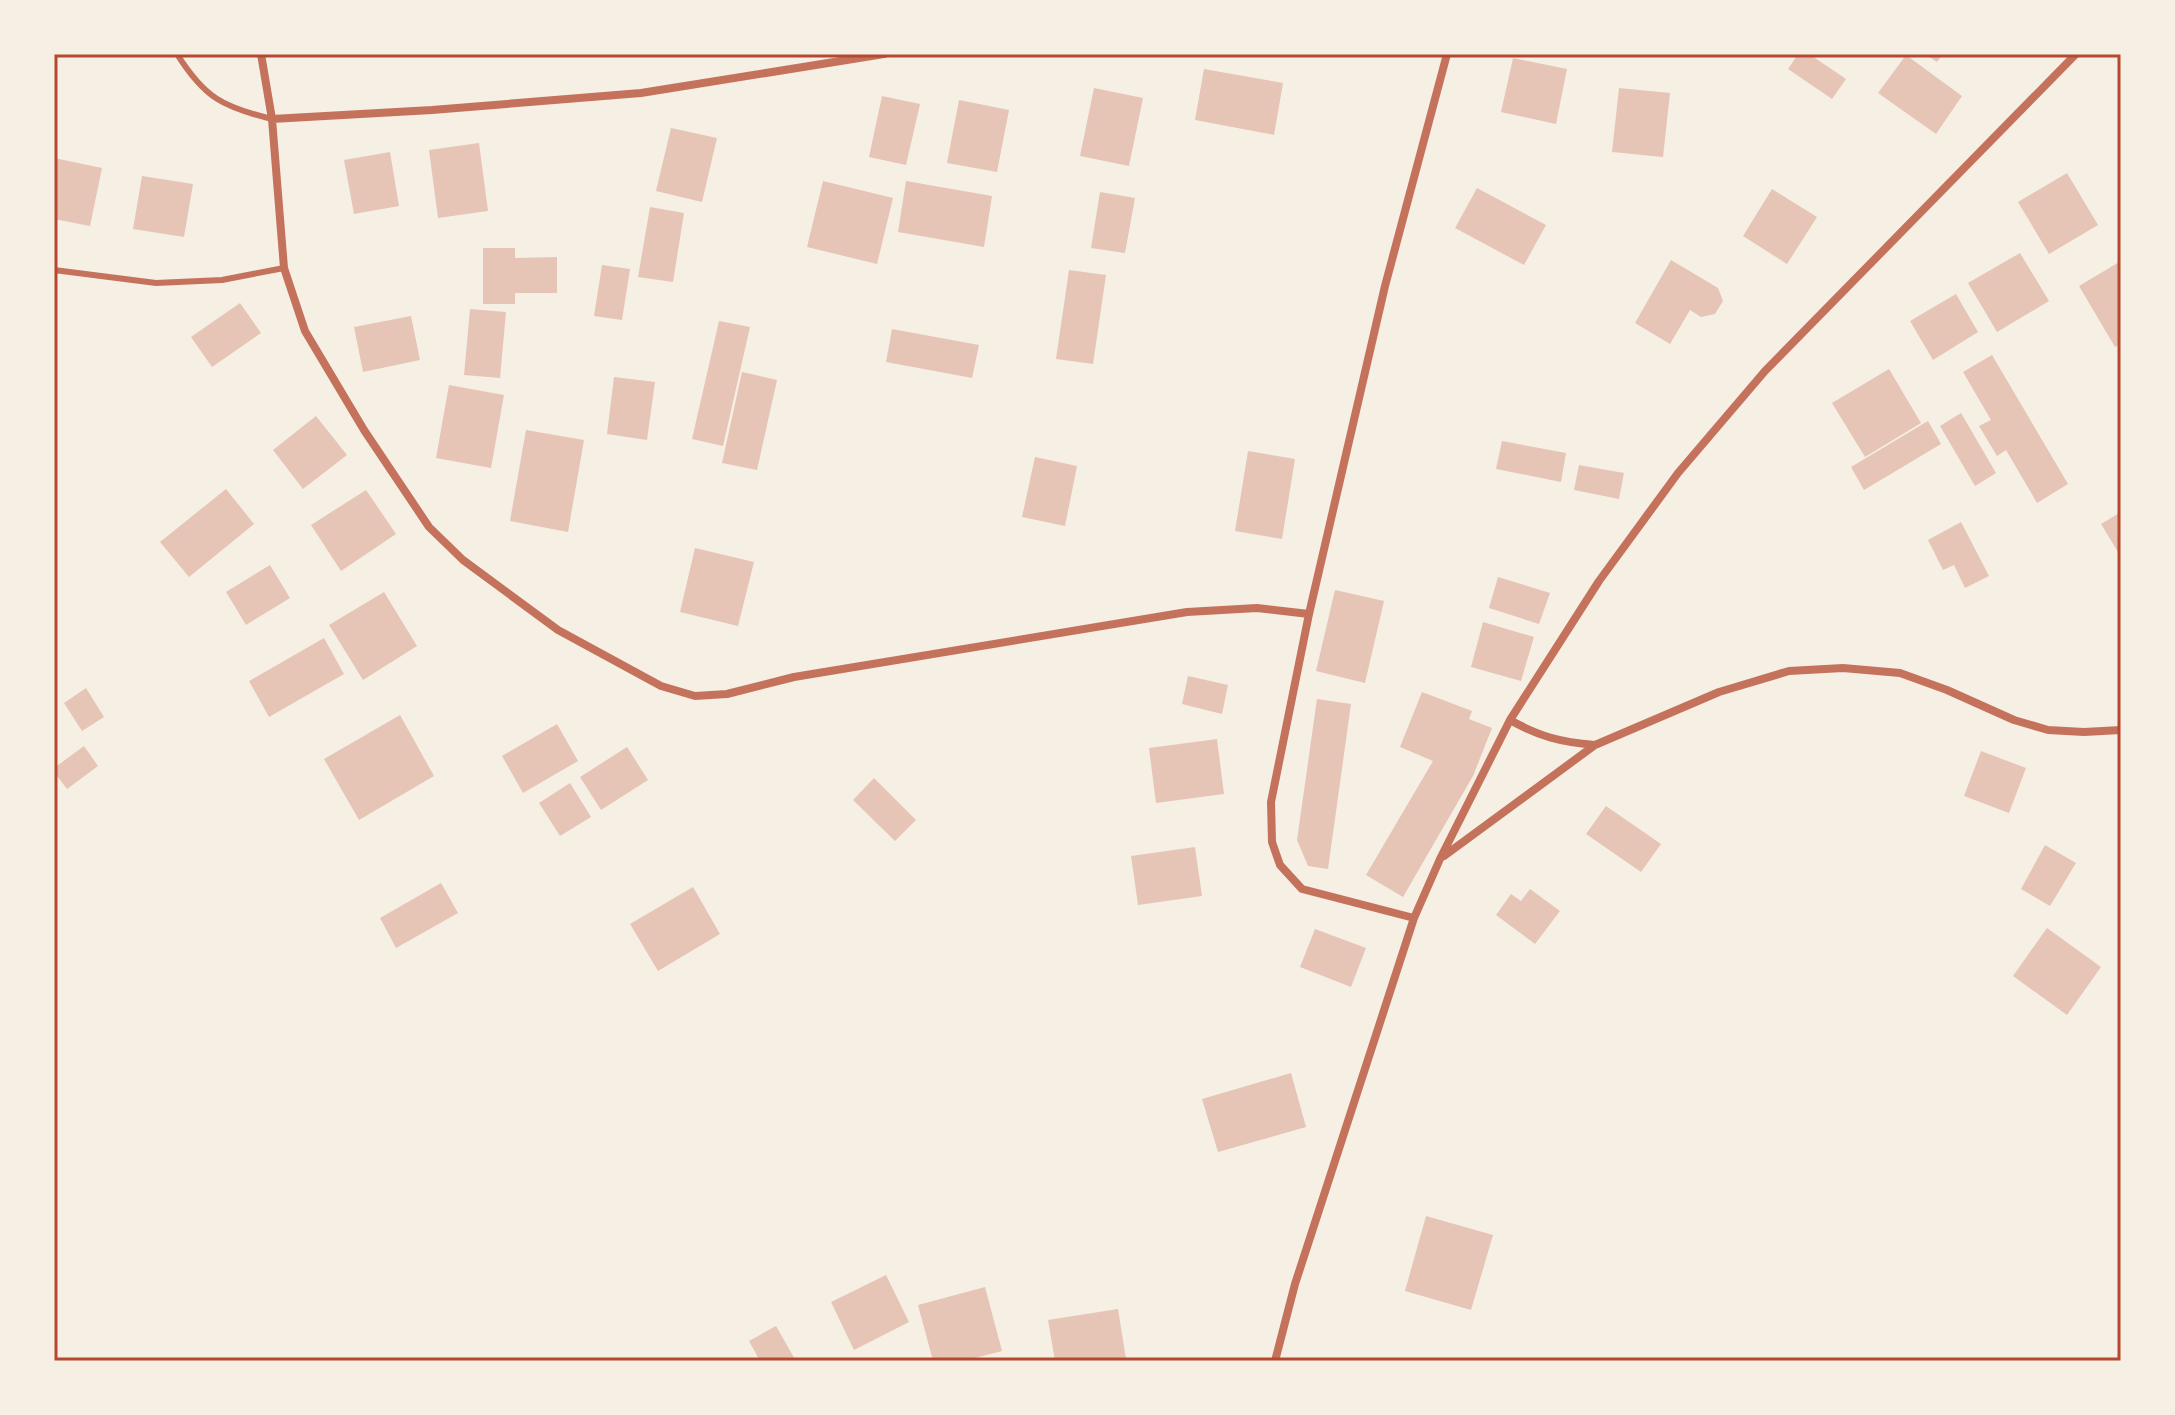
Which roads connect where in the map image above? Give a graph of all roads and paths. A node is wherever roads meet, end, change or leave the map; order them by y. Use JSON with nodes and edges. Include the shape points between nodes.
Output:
{"nodes":[{"id":1,"x":177,"y":54,"type":"edge"},
{"id":2,"x":261,"y":54,"type":"edge"},
{"id":3,"x":884,"y":54,"type":"edge"},
{"id":4,"x":1447,"y":54,"type":"edge"},
{"id":5,"x":2076,"y":54,"type":"edge"},
{"id":6,"x":272,"y":119,"type":"junction"},
{"id":7,"x":284,"y":268,"type":"junction"},
{"id":8,"x":54,"y":270,"type":"edge"},
{"id":9,"x":1309,"y":614,"type":"junction"},
{"id":10,"x":1510,"y":720,"type":"junction"},
{"id":11,"x":2121,"y":730,"type":"edge"},
{"id":12,"x":1595,"y":745,"type":"junction"},
{"id":13,"x":1440,"y":859,"type":"junction"},
{"id":14,"x":1414,"y":918,"type":"junction"},
{"id":15,"x":1275,"y":1361,"type":"edge"}],
"edges":[{"from":1,"to":6,"type":"lane","via":[[205,92],[243,112]]},
{"from":2,"to":6,"type":"street"},
{"from":3,"to":6,"type":"street","via":[[641,93]]},
{"from":4,"to":9,"type":"street","via":[[1385,286]]},
{"from":5,"to":10,"type":"street","via":[[1765,371],[1599,581]]},
{"from":6,"to":7,"type":"street"},
{"from":7,"to":8,"type":"lane","via":[[222,280],[156,283]]},
{"from":7,"to":9,"type":"street","via":[[305,331],[429,527],[463,560],[558,630],[661,686],[695,696],[727,694],[794,677],[1187,612],[1257,608]]},
{"from":9,"to":14,"type":"street","via":[[1271,802],[1272,842],[1280,865],[1302,889]]},
{"from":10,"to":12,"type":"street","via":[[1538,735]]},
{"from":10,"to":13,"type":"street"},
{"from":11,"to":12,"type":"street","via":[[2048,730],[1900,673],[1843,668],[1789,671],[1719,692]]},
{"from":12,"to":13,"type":"street"},
{"from":13,"to":14,"type":"street"},
{"from":14,"to":15,"type":"street"}]}
